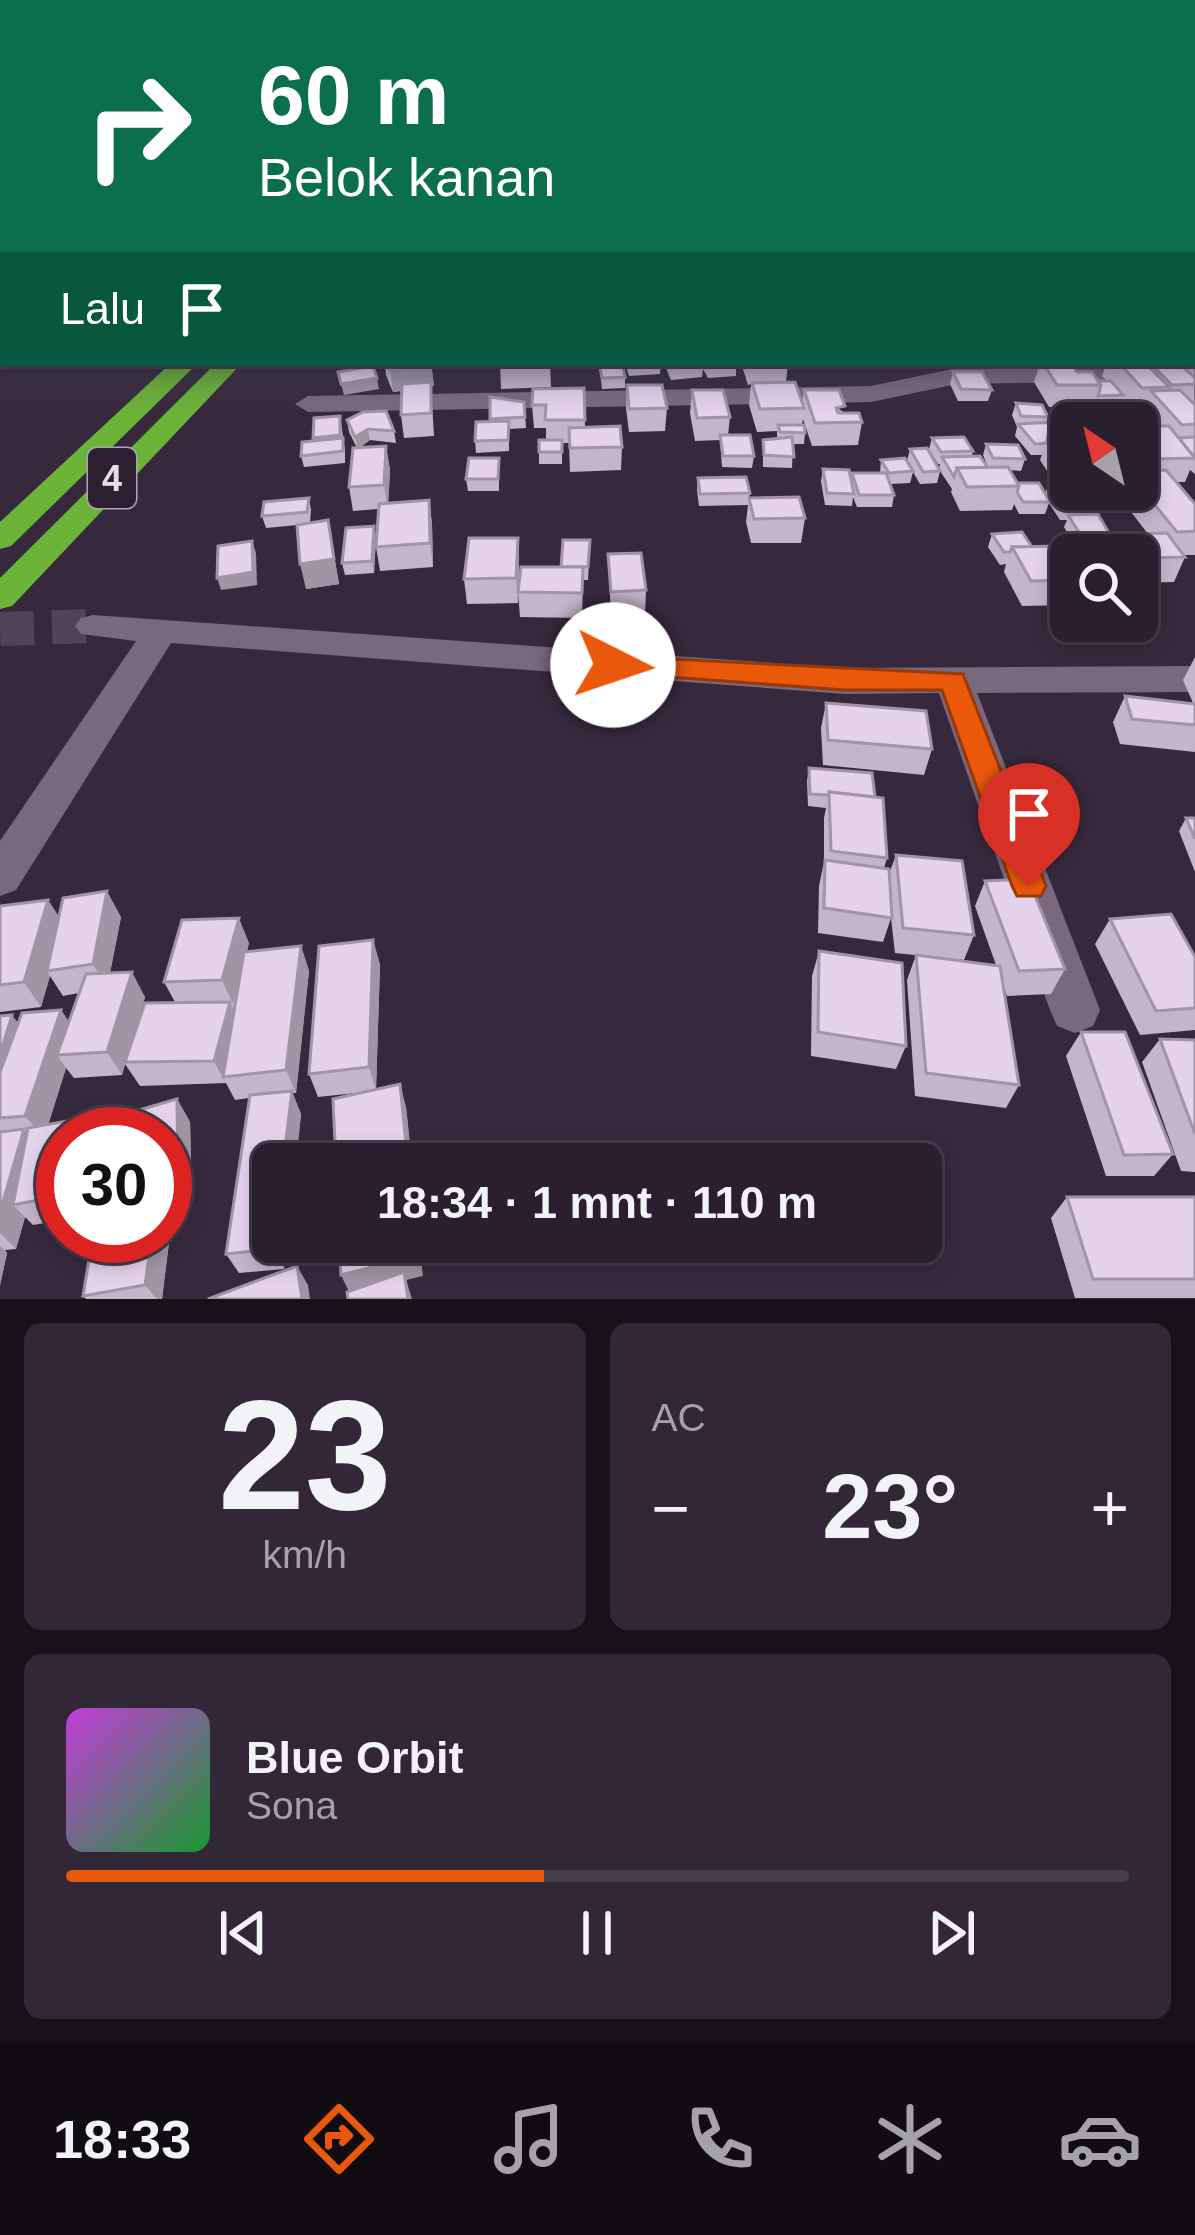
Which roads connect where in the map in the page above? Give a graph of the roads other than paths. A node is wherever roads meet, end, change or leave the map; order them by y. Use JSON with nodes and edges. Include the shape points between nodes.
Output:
{"nodes":[{"id":1,"x":183,"y":366,"type":"edge"},
{"id":2,"x":227,"y":366,"type":"edge"},
{"id":3,"x":1195,"y":372,"type":"edge"},
{"id":4,"x":308,"y":404,"type":"dead end"},
{"id":5,"x":0,"y":539,"type":"edge"},
{"id":6,"x":0,"y":598,"type":"edge"},
{"id":7,"x":93,"y":626,"type":"tunnel mouth"},
{"id":8,"x":161,"y":631,"type":"junction"},
{"id":9,"x":1195,"y":679,"type":"edge"},
{"id":10,"x":953,"y":680,"type":"junction"},
{"id":11,"x":0,"y":877,"type":"edge"},
{"id":12,"x":1075,"y":1010,"type":"dead end"}],
"edges":[{"from":1,"to":5,"type":"highway","number":"4"},
{"from":2,"to":6,"type":"highway","number":"4"},
{"from":3,"to":4,"type":"street","via":[[957,376],[871,394]]},
{"from":7,"to":8,"type":"street"},
{"from":8,"to":10,"type":"street","via":[[844,681]]},
{"from":8,"to":11,"type":"street"},
{"from":9,"to":10,"type":"street"},
{"from":10,"to":12,"type":"street"}]}
